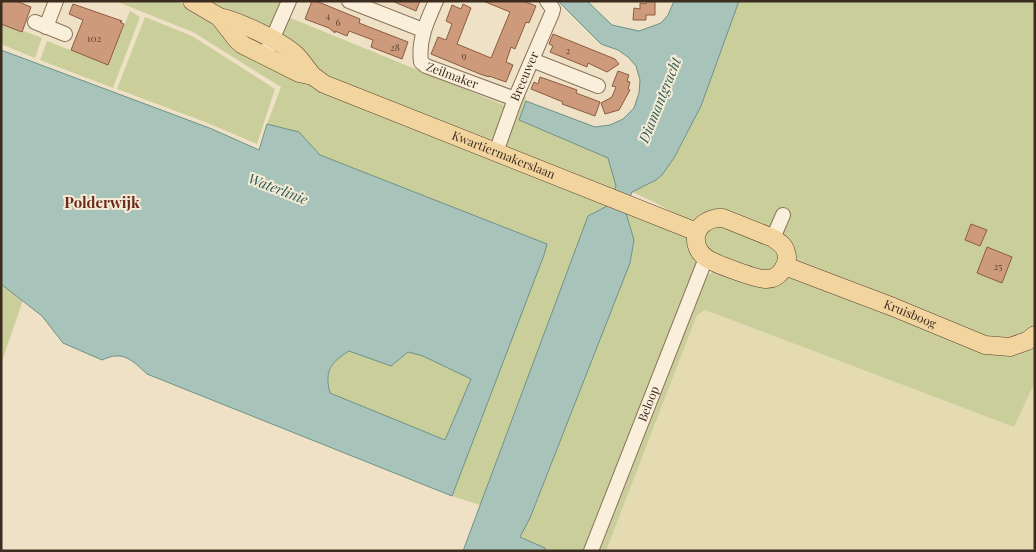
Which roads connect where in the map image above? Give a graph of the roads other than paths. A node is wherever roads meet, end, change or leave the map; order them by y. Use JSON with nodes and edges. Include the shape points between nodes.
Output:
{"nodes":[{"id":1,"x":56,"y":1,"type":"edge"},
{"id":2,"x":192,"y":1,"type":"edge"},
{"id":3,"x":289,"y":1,"type":"edge"},
{"id":4,"x":349,"y":1,"type":"edge"},
{"id":5,"x":436,"y":1,"type":"edge"},
{"id":6,"x":547,"y":1,"type":"edge"},
{"id":7,"x":219,"y":17,"type":"junction"},
{"id":8,"x":423,"y":30,"type":"junction"},
{"id":9,"x":65,"y":34,"type":"dead end"},
{"id":10,"x":272,"y":40,"type":"junction"},
{"id":11,"x":265,"y":56,"type":"junction"},
{"id":12,"x":532,"y":60,"type":"junction"},
{"id":13,"x":313,"y":76,"type":"junction"},
{"id":14,"x":598,"y":86,"type":"dead end"},
{"id":15,"x":515,"y":99,"type":"junction"},
{"id":16,"x":496,"y":152,"type":"junction"},
{"id":17,"x":782,"y":215,"type":"dead end"},
{"id":18,"x":697,"y":232,"type":"junction"},
{"id":19,"x":773,"y":238,"type":"junction"},
{"id":20,"x":706,"y":258,"type":"junction"},
{"id":21,"x":785,"y":266,"type":"junction"},
{"id":22,"x":1035,"y":335,"type":"edge"},
{"id":23,"x":591,"y":551,"type":"edge"}],
"edges":[{"from":1,"to":9,"type":"street","via":[[41,25]]},
{"from":2,"to":7,"type":"main road","name":"Kwartiermakerslaan"},
{"from":3,"to":10,"type":"street"},
{"from":4,"to":8,"type":"street"},
{"from":5,"to":8,"type":"street","name":"Zeilmaker"},
{"from":6,"to":12,"type":"street","name":"Breeuwer","via":[[553,9],[552,14]]},
{"from":7,"to":10,"type":"main road","name":"Kwartiermakerslaan"},
{"from":7,"to":11,"type":"main road","name":"Kwartiermakerslaan","via":[[237,40]]},
{"from":8,"to":15,"type":"street","name":"Zeilmaker","via":[[420,54],[421,62],[426,66]]},
{"from":10,"to":11,"type":"street"},
{"from":10,"to":13,"type":"main road","name":"Kwartiermakerslaan","via":[[287,47]]},
{"from":11,"to":13,"type":"main road","name":"Kwartiermakerslaan"},
{"from":12,"to":14,"type":"street"},
{"from":12,"to":15,"type":"street","name":"Breeuwer"},
{"from":13,"to":16,"type":"main road","name":"Kwartiermakerslaan","via":[[324,84]]},
{"from":15,"to":16,"type":"street","name":"Breeuwer"},
{"from":16,"to":18,"type":"main road","name":"Kwartiermakerslaan"},
{"from":17,"to":19,"type":"street"},
{"from":18,"to":19,"type":"main road","via":[[705,222],[723,218]]},
{"from":18,"to":20,"type":"main road","via":[[698,248]]},
{"from":19,"to":21,"type":"main road","via":[[785,250]]},
{"from":20,"to":21,"type":"main road","via":[[767,280],[778,275]]},
{"from":20,"to":23,"type":"street","name":"Beloop"},
{"from":21,"to":22,"type":"main road","name":"Kruisboog","via":[[985,344],[1010,347]]}]}
